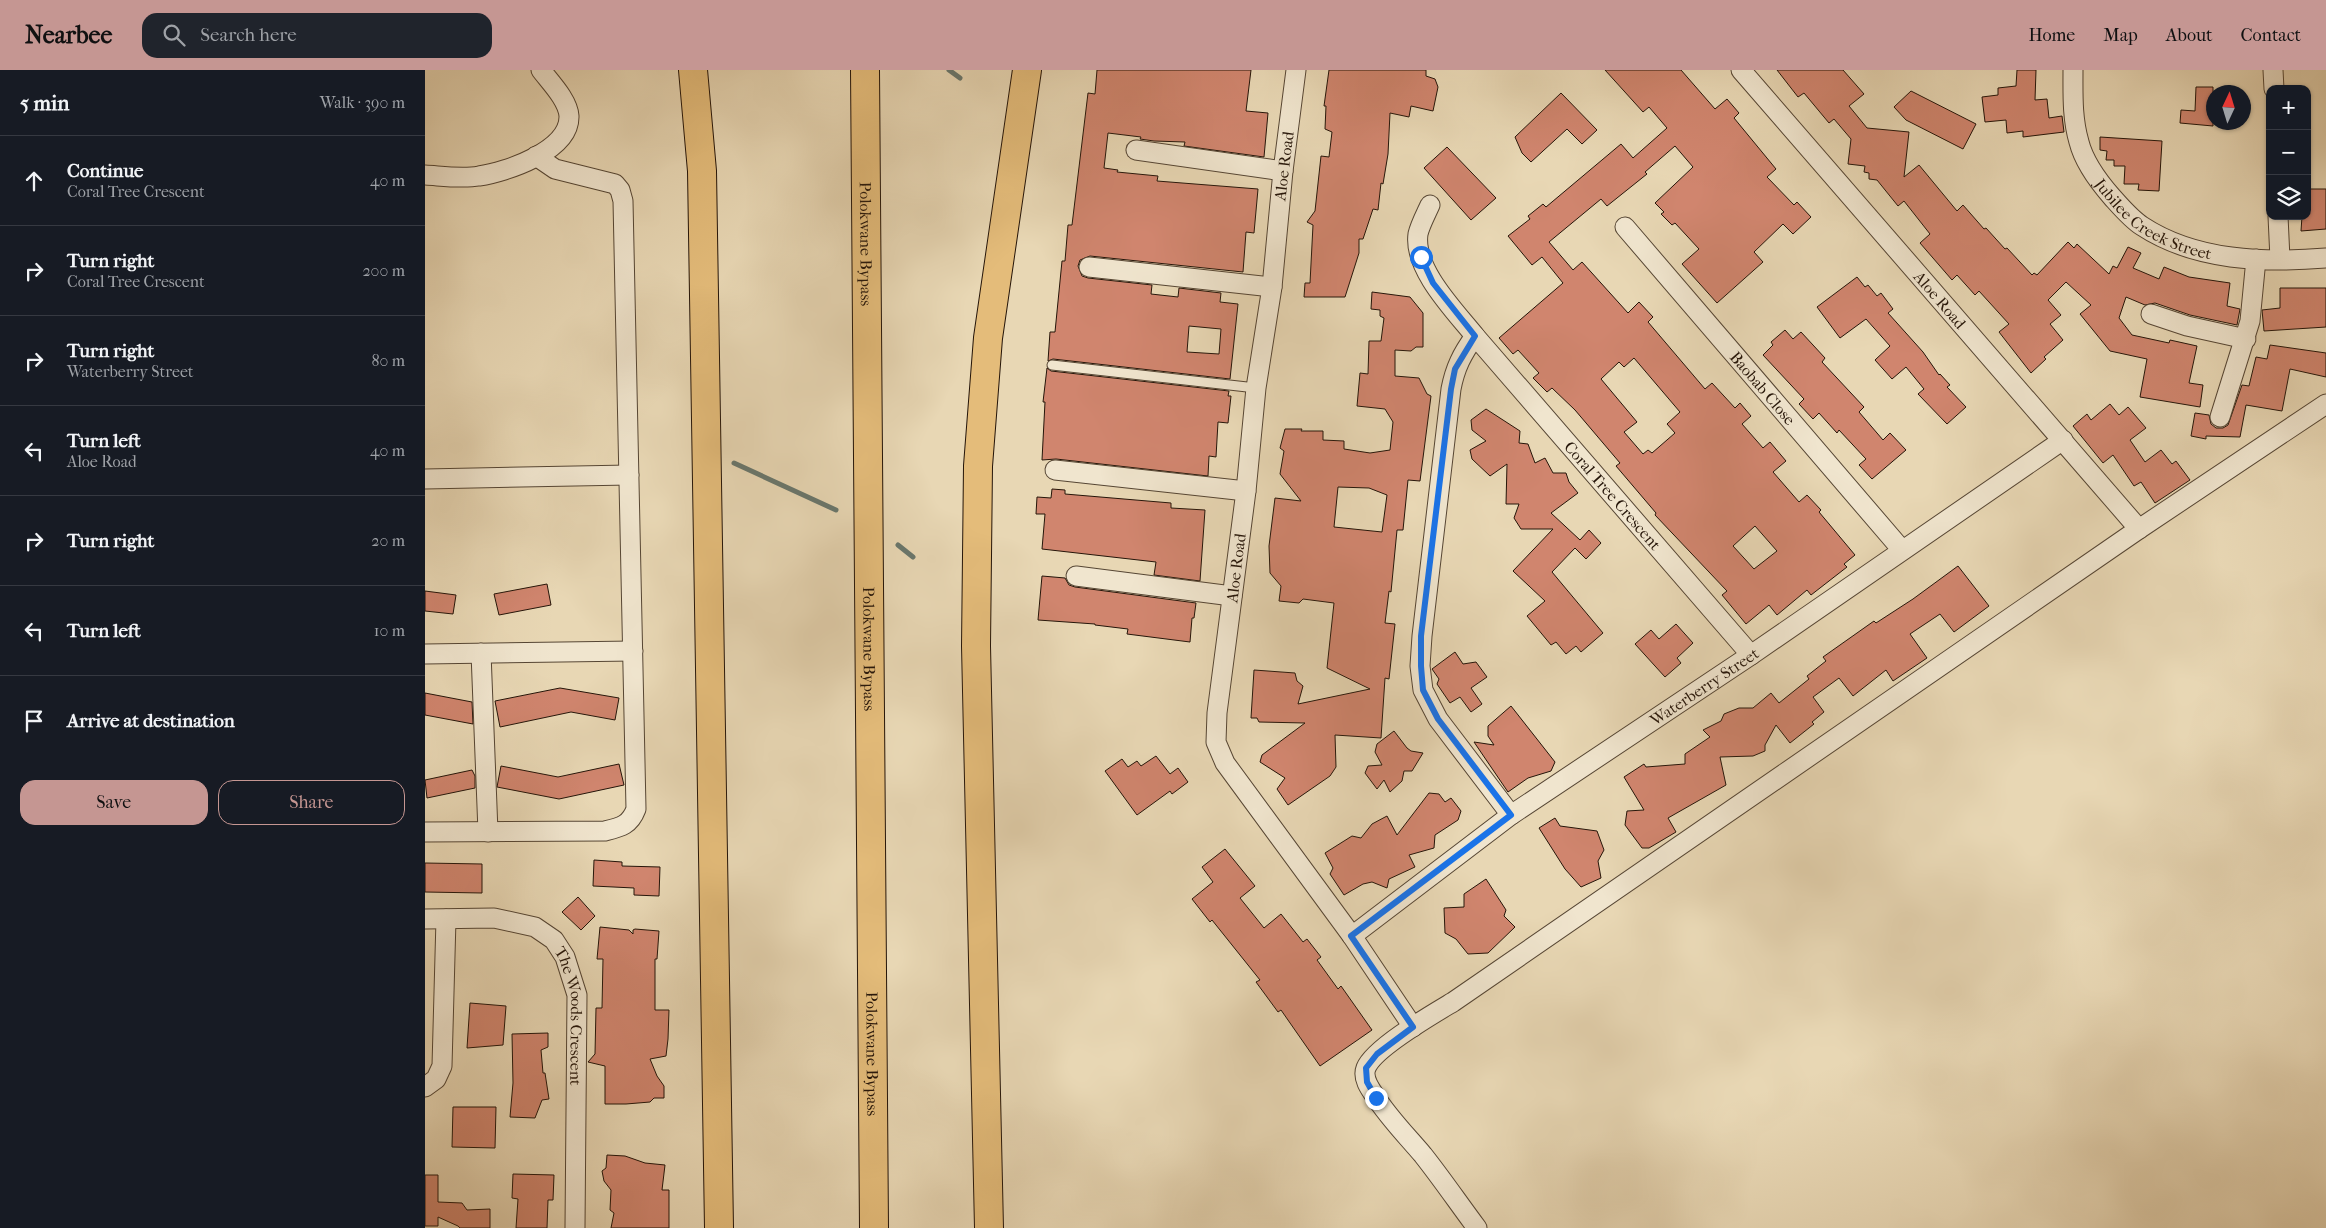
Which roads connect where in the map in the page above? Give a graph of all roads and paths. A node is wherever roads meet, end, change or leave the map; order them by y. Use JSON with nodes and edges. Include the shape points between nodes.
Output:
{"nodes":[{"id":1,"x":541,"y":70,"type":"edge"},
{"id":2,"x":693,"y":70,"type":"edge"},
{"id":3,"x":865,"y":70,"type":"edge"},
{"id":4,"x":1027,"y":70,"type":"edge"},
{"id":5,"x":1296,"y":70,"type":"edge"},
{"id":6,"x":1741,"y":70,"type":"edge"},
{"id":7,"x":2073,"y":70,"type":"edge"},
{"id":8,"x":2273,"y":70,"type":"edge"},
{"id":9,"x":2274,"y":85,"type":"edge"},
{"id":10,"x":1136,"y":150,"type":"dead end"},
{"id":11,"x":536,"y":156,"type":"junction"},
{"id":12,"x":1283,"y":171,"type":"junction"},
{"id":13,"x":425,"y":175,"type":"edge"},
{"id":14,"x":1429,"y":205,"type":"dead end"},
{"id":15,"x":2278,"y":220,"type":"edge"},
{"id":16,"x":1625,"y":227,"type":"dead end"},
{"id":17,"x":2326,"y":258,"type":"edge"},
{"id":18,"x":2280,"y":259,"type":"junction"},
{"id":19,"x":2256,"y":260,"type":"junction"},
{"id":20,"x":1089,"y":267,"type":"dead end"},
{"id":21,"x":1272,"y":287,"type":"junction"},
{"id":22,"x":2151,"y":314,"type":"dead end"},
{"id":23,"x":1475,"y":336,"type":"junction"},
{"id":24,"x":2246,"y":339,"type":"junction"},
{"id":25,"x":1051,"y":365,"type":"dead end"},
{"id":26,"x":1256,"y":388,"type":"junction"},
{"id":27,"x":2326,"y":404,"type":"edge"},
{"id":28,"x":2220,"y":417,"type":"dead end"},
{"id":29,"x":2063,"y":440,"type":"junction"},
{"id":30,"x":1055,"y":470,"type":"dead end"},
{"id":31,"x":629,"y":474,"type":"junction"},
{"id":32,"x":425,"y":479,"type":"edge"},
{"id":33,"x":1246,"y":491,"type":"junction"},
{"id":34,"x":2139,"y":529,"type":"junction"},
{"id":35,"x":1902,"y":550,"type":"junction"},
{"id":36,"x":1076,"y":576,"type":"dead end"},
{"id":37,"x":1232,"y":596,"type":"junction"},
{"id":38,"x":633,"y":650,"type":"junction"},
{"id":39,"x":481,"y":653,"type":"junction"},
{"id":40,"x":425,"y":654,"type":"edge"},
{"id":41,"x":1751,"y":655,"type":"junction"},
{"id":42,"x":1511,"y":815,"type":"junction"},
{"id":43,"x":425,"y":832,"type":"edge"},
{"id":44,"x":488,"y":832,"type":"junction"},
{"id":45,"x":425,"y":919,"type":"edge"},
{"id":46,"x":446,"y":919,"type":"junction"},
{"id":47,"x":1351,"y":936,"type":"junction"},
{"id":48,"x":1413,"y":1027,"type":"junction"},
{"id":49,"x":425,"y":1087,"type":"edge"},
{"id":50,"x":575,"y":1228,"type":"edge"},
{"id":51,"x":719,"y":1228,"type":"edge"},
{"id":52,"x":874,"y":1228,"type":"edge"},
{"id":53,"x":989,"y":1228,"type":"edge"},
{"id":54,"x":1477,"y":1228,"type":"edge"}],
"edges":[{"from":1,"to":11,"type":"street","via":[[569,114],[562,136]]},
{"from":2,"to":51,"type":"main road","via":[[703,171]]},
{"from":3,"to":52,"type":"main road","name":"Polokwane Bypass"},
{"from":4,"to":53,"type":"main road","via":[[988,338],[978,466],[976,646]]},
{"from":5,"to":12,"type":"street","name":"Aloe Road"},
{"from":6,"to":29,"type":"street","name":"Aloe Road"},
{"from":7,"to":19,"type":"street","name":"Jubilee Creek Street","via":[[2073,113],[2079,143],[2102,186],[2120,206],[2141,226],[2177,242],[2229,258]]},
{"from":8,"to":9,"type":"street"},
{"from":10,"to":12,"type":"street"},
{"from":11,"to":13,"type":"street","via":[[507,170],[477,176]]},
{"from":11,"to":31,"type":"street","via":[[555,169],[615,184],[620,190],[623,201]]},
{"from":12,"to":21,"type":"street","name":"Aloe Road"},
{"from":14,"to":23,"type":"street","name":"Coral Tree Crescent","via":[[1418,234],[1421,257],[1433,283]]},
{"from":15,"to":18,"type":"street"},
{"from":16,"to":35,"type":"street","name":"Baobab Close"},
{"from":17,"to":18,"type":"street","name":"Jubilee Creek Street"},
{"from":18,"to":19,"type":"street","name":"Jubilee Creek Street"},
{"from":19,"to":24,"type":"street"},
{"from":20,"to":21,"type":"street"},
{"from":21,"to":26,"type":"street","name":"Aloe Road"},
{"from":22,"to":24,"type":"street"},
{"from":23,"to":41,"type":"street","name":"Coral Tree Crescent"},
{"from":23,"to":42,"type":"street","via":[[1455,369],[1451,389],[1421,636],[1421,666],[1423,690],[1438,719]]},
{"from":24,"to":28,"type":"street"},
{"from":25,"to":26,"type":"lane"},
{"from":26,"to":33,"type":"street","name":"Aloe Road"},
{"from":27,"to":34,"type":"street"},
{"from":29,"to":34,"type":"street","name":"Aloe Road"},
{"from":29,"to":35,"type":"street","name":"Waterberry Street"},
{"from":30,"to":33,"type":"street"},
{"from":31,"to":32,"type":"street"},
{"from":31,"to":38,"type":"street"},
{"from":33,"to":37,"type":"street","name":"Aloe Road"},
{"from":34,"to":48,"type":"street"},
{"from":35,"to":41,"type":"street","name":"Waterberry Street"},
{"from":36,"to":37,"type":"street"},
{"from":37,"to":47,"type":"street","name":"Aloe Road","via":[[1217,713],[1217,742],[1225,763]]},
{"from":38,"to":39,"type":"street"},
{"from":38,"to":44,"type":"street","via":[[636,809],[632,820],[605,831]]},
{"from":39,"to":40,"type":"street"},
{"from":39,"to":44,"type":"street"},
{"from":41,"to":42,"type":"street","name":"Waterberry Street"},
{"from":42,"to":47,"type":"street","name":"Waterberry Street"},
{"from":43,"to":44,"type":"street"},
{"from":45,"to":46,"type":"street","name":"The Woods Crescent"},
{"from":46,"to":49,"type":"street","via":[[442,1066],[435,1079]]},
{"from":46,"to":50,"type":"street","name":"The Woods Crescent","via":[[494,918],[535,927],[554,940],[565,957],[577,995]]},
{"from":47,"to":48,"type":"street","name":"Aloe Road"},
{"from":48,"to":54,"type":"street","via":[[1370,1062],[1365,1073],[1367,1082]]}]}
